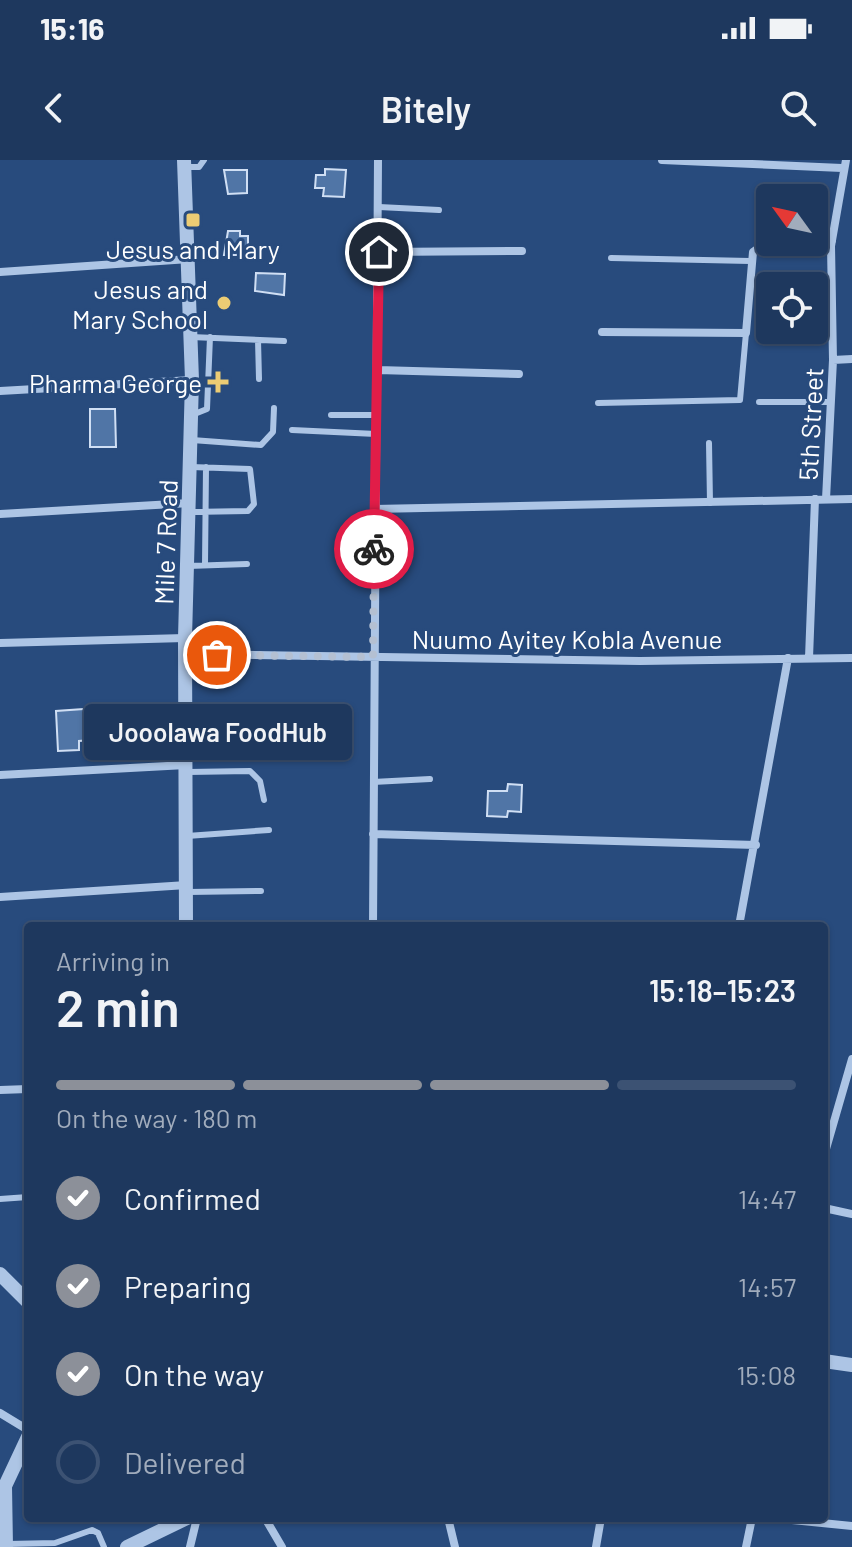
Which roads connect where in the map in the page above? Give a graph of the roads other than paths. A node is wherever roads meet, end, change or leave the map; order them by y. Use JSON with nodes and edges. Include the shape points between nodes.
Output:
{"nodes":[{"id":1,"x":204,"y":160,"type":"edge"},
{"id":2,"x":378,"y":160,"type":"edge"},
{"id":3,"x":662,"y":160,"type":"edge"},
{"id":4,"x":184,"y":163,"type":"edge"},
{"id":5,"x":844,"y":164,"type":"edge"},
{"id":6,"x":379,"y":207,"type":"junction"},
{"id":7,"x":439,"y":210,"type":"dead end"},
{"id":8,"x":828,"y":241,"type":"edge"},
{"id":9,"x":832,"y":241,"type":"junction"},
{"id":10,"x":522,"y":251,"type":"dead end"},
{"id":11,"x":756,"y":251,"type":"edge"},
{"id":12,"x":379,"y":252,"type":"junction"},
{"id":13,"x":611,"y":258,"type":"dead end"},
{"id":14,"x":190,"y":259,"type":"junction"},
{"id":15,"x":750,"y":261,"type":"junction"},
{"id":16,"x":0,"y":272,"type":"edge"},
{"id":17,"x":602,"y":332,"type":"dead end"},
{"id":18,"x":746,"y":333,"type":"junction"},
{"id":19,"x":191,"y":337,"type":"junction"},
{"id":20,"x":210,"y":337,"type":"junction"},
{"id":21,"x":258,"y":340,"type":"junction"},
{"id":22,"x":284,"y":341,"type":"dead end"},
{"id":23,"x":852,"y":359,"type":"edge"},
{"id":24,"x":833,"y":360,"type":"junction"},
{"id":25,"x":378,"y":370,"type":"junction"},
{"id":26,"x":519,"y":374,"type":"dead end"},
{"id":27,"x":259,"y":379,"type":"dead end"},
{"id":28,"x":192,"y":380,"type":"junction"},
{"id":29,"x":0,"y":391,"type":"edge"},
{"id":30,"x":759,"y":402,"type":"dead end"},
{"id":31,"x":831,"y":402,"type":"junction"},
{"id":32,"x":598,"y":403,"type":"dead end"},
{"id":33,"x":274,"y":408,"type":"dead end"},
{"id":34,"x":192,"y":415,"type":"junction"},
{"id":35,"x":331,"y":415,"type":"dead end"},
{"id":36,"x":377,"y":415,"type":"junction"},
{"id":37,"x":292,"y":430,"type":"dead end"},
{"id":38,"x":376,"y":434,"type":"junction"},
{"id":39,"x":192,"y":440,"type":"junction"},
{"id":40,"x":709,"y":443,"type":"dead end"},
{"id":41,"x":198,"y":467,"type":"junction"},
{"id":42,"x":815,"y":499,"type":"junction"},
{"id":43,"x":826,"y":499,"type":"junction"},
{"id":44,"x":852,"y":499,"type":"edge"},
{"id":45,"x":710,"y":503,"type":"junction"},
{"id":46,"x":195,"y":509,"type":"junction"},
{"id":47,"x":374,"y":509,"type":"junction"},
{"id":48,"x":0,"y":514,"type":"edge"},
{"id":49,"x":197,"y":533,"type":"junction"},
{"id":50,"x":247,"y":564,"type":"dead end"},
{"id":51,"x":205,"y":565,"type":"junction"},
{"id":52,"x":188,"y":566,"type":"junction"},
{"id":53,"x":185,"y":638,"type":"junction"},
{"id":54,"x":0,"y":643,"type":"edge"},
{"id":55,"x":186,"y":654,"type":"junction"},
{"id":56,"x":373,"y":657,"type":"junction"},
{"id":57,"x":788,"y":658,"type":"junction"},
{"id":58,"x":809,"y":658,"type":"junction"},
{"id":59,"x":852,"y":658,"type":"edge"},
{"id":60,"x":186,"y":769,"type":"junction"},
{"id":61,"x":0,"y":775,"type":"edge"},
{"id":62,"x":430,"y":779,"type":"dead end"},
{"id":63,"x":373,"y":782,"type":"junction"},
{"id":64,"x":264,"y":800,"type":"dead end"},
{"id":65,"x":269,"y":830,"type":"dead end"},
{"id":66,"x":373,"y":834,"type":"junction"},
{"id":67,"x":187,"y":836,"type":"junction"},
{"id":68,"x":756,"y":845,"type":"junction"},
{"id":69,"x":187,"y":888,"type":"junction"},
{"id":70,"x":261,"y":891,"type":"dead end"},
{"id":71,"x":0,"y":897,"type":"edge"},
{"id":72,"x":186,"y":922,"type":"edge"},
{"id":73,"x":373,"y":922,"type":"edge"},
{"id":74,"x":740,"y":922,"type":"edge"},
{"id":75,"x":852,"y":1059,"type":"edge"},
{"id":76,"x":24,"y":1089,"type":"edge"},
{"id":77,"x":0,"y":1090,"type":"edge"},
{"id":78,"x":828,"y":1142,"type":"edge"},
{"id":79,"x":24,"y":1197,"type":"edge"},
{"id":80,"x":0,"y":1199,"type":"edge"},
{"id":81,"x":828,"y":1209,"type":"edge"},
{"id":82,"x":852,"y":1214,"type":"edge"},
{"id":83,"x":0,"y":1274,"type":"edge"},
{"id":84,"x":24,"y":1298,"type":"edge"},
{"id":85,"x":828,"y":1362,"type":"edge"},
{"id":86,"x":852,"y":1365,"type":"edge"},
{"id":87,"x":0,"y":1413,"type":"edge"},
{"id":88,"x":24,"y":1428,"type":"edge"},
{"id":89,"x":24,"y":1446,"type":"edge"},
{"id":90,"x":179,"y":1522,"type":"edge"},
{"id":91,"x":196,"y":1522,"type":"edge"},
{"id":92,"x":267,"y":1522,"type":"edge"},
{"id":93,"x":449,"y":1522,"type":"edge"},
{"id":94,"x":600,"y":1522,"type":"edge"},
{"id":95,"x":751,"y":1522,"type":"edge"},
{"id":96,"x":812,"y":1522,"type":"edge"},
{"id":97,"x":852,"y":1526,"type":"edge"},
{"id":98,"x":6,"y":1546,"type":"edge"},
{"id":99,"x":104,"y":1547,"type":"edge"},
{"id":100,"x":127,"y":1547,"type":"edge"},
{"id":101,"x":190,"y":1547,"type":"edge"},
{"id":102,"x":282,"y":1547,"type":"edge"},
{"id":103,"x":455,"y":1547,"type":"edge"},
{"id":104,"x":596,"y":1547,"type":"edge"},
{"id":105,"x":746,"y":1547,"type":"edge"}],
"edges":[{"from":1,"to":4,"type":"lane","via":[[199,167]]},
{"from":2,"to":6,"type":"street"},
{"from":3,"to":5,"type":"street"},
{"from":4,"to":14,"type":"street","name":"Mile 7 Road"},
{"from":5,"to":9,"type":"street","name":"5th Street"},
{"from":6,"to":7,"type":"lane"},
{"from":6,"to":12,"type":"street"},
{"from":8,"to":9,"type":"street"},
{"from":9,"to":24,"type":"street","name":"5th Street"},
{"from":10,"to":12,"type":"street"},
{"from":11,"to":15,"type":"street"},
{"from":12,"to":25,"type":"street"},
{"from":13,"to":15,"type":"lane"},
{"from":14,"to":16,"type":"street"},
{"from":14,"to":19,"type":"street","name":"Mile 7 Road"},
{"from":15,"to":18,"type":"street"},
{"from":17,"to":18,"type":"street"},
{"from":18,"to":32,"type":"lane","via":[[740,400]]},
{"from":19,"to":20,"type":"lane"},
{"from":19,"to":28,"type":"street","name":"Mile 7 Road"},
{"from":20,"to":21,"type":"lane"},
{"from":20,"to":34,"type":"lane","via":[[207,409]]},
{"from":21,"to":22,"type":"lane"},
{"from":21,"to":27,"type":"lane"},
{"from":23,"to":24,"type":"street"},
{"from":24,"to":31,"type":"street","name":"5th Street"},
{"from":25,"to":26,"type":"street"},
{"from":25,"to":36,"type":"street"},
{"from":28,"to":29,"type":"street"},
{"from":28,"to":34,"type":"street","name":"Mile 7 Road"},
{"from":30,"to":31,"type":"lane"},
{"from":31,"to":43,"type":"street","name":"5th Street"},
{"from":33,"to":39,"type":"lane","via":[[273,432],[261,445]]},
{"from":34,"to":39,"type":"street","name":"Mile 7 Road"},
{"from":35,"to":36,"type":"lane"},
{"from":36,"to":38,"type":"street"},
{"from":37,"to":38,"type":"lane"},
{"from":38,"to":47,"type":"street"},
{"from":39,"to":41,"type":"street","name":"Mile 7 Road"},
{"from":40,"to":45,"type":"lane"},
{"from":41,"to":46,"type":"street","name":"Mile 7 Road"},
{"from":41,"to":46,"type":"lane","via":[[250,469],[254,504],[248,511]]},
{"from":42,"to":43,"type":"street"},
{"from":42,"to":45,"type":"street"},
{"from":42,"to":58,"type":"street"},
{"from":43,"to":44,"type":"street"},
{"from":45,"to":47,"type":"street"},
{"from":46,"to":48,"type":"street"},
{"from":46,"to":49,"type":"street","name":"Mile 7 Road"},
{"from":47,"to":56,"type":"street"},
{"from":49,"to":51,"type":"lane"},
{"from":49,"to":52,"type":"street","name":"Mile 7 Road"},
{"from":50,"to":51,"type":"lane"},
{"from":51,"to":52,"type":"lane"},
{"from":52,"to":53,"type":"street","name":"Mile 7 Road"},
{"from":53,"to":54,"type":"street"},
{"from":53,"to":55,"type":"street","name":"Mile 7 Road"},
{"from":55,"to":56,"type":"street","name":"Nuumo Ayitey Kobla Avenue"},
{"from":55,"to":60,"type":"street","name":"Mile 7 Road"},
{"from":56,"to":57,"type":"street","name":"Nuumo Ayitey Kobla Avenue"},
{"from":56,"to":63,"type":"street"},
{"from":57,"to":58,"type":"street","name":"Nuumo Ayitey Kobla Avenue"},
{"from":57,"to":68,"type":"street"},
{"from":58,"to":59,"type":"street","name":"Nuumo Ayitey Kobla Avenue"},
{"from":60,"to":61,"type":"street"},
{"from":60,"to":64,"type":"lane","via":[[250,771],[260,781]]},
{"from":60,"to":67,"type":"street","name":"Mile 7 Road"},
{"from":62,"to":63,"type":"lane"},
{"from":63,"to":66,"type":"street"},
{"from":65,"to":67,"type":"lane"},
{"from":66,"to":68,"type":"street"},
{"from":66,"to":73,"type":"street"},
{"from":67,"to":69,"type":"street","name":"Mile 7 Road"},
{"from":68,"to":74,"type":"street"},
{"from":69,"to":70,"type":"lane"},
{"from":69,"to":71,"type":"street"},
{"from":69,"to":72,"type":"street","name":"Mile 7 Road"},
{"from":75,"to":78,"type":"street"},
{"from":76,"to":77,"type":"street"},
{"from":79,"to":80,"type":"lane"},
{"from":81,"to":82,"type":"street"},
{"from":83,"to":84,"type":"street"},
{"from":85,"to":86,"type":"street"},
{"from":87,"to":88,"type":"street"},
{"from":89,"to":98,"type":"street","via":[[5,1486]]},
{"from":90,"to":100,"type":"street"},
{"from":91,"to":101,"type":"street"},
{"from":92,"to":102,"type":"street"},
{"from":93,"to":103,"type":"street"},
{"from":94,"to":104,"type":"street"},
{"from":95,"to":105,"type":"street"},
{"from":96,"to":97,"type":"street"},
{"from":98,"to":99,"type":"lane","via":[[55,1543],[92,1530]]}]}
